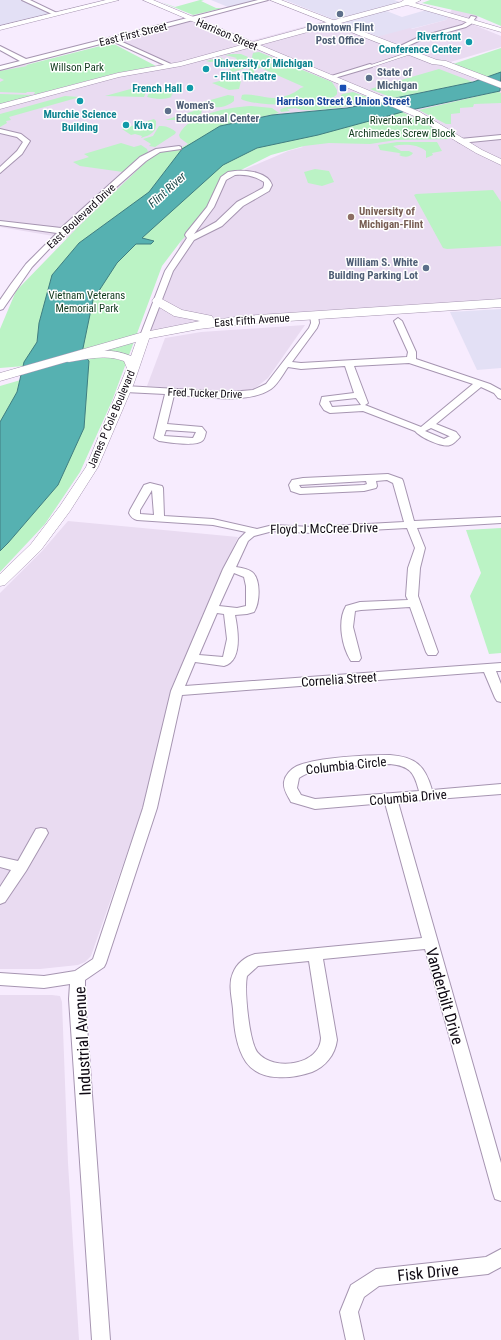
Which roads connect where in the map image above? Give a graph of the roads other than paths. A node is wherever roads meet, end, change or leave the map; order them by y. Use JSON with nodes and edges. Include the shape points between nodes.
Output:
{"nodes":[{"id":1,"x":26,"y":0,"type":"edge"},
{"id":2,"x":115,"y":0,"type":"edge"},
{"id":3,"x":147,"y":0,"type":"edge"},
{"id":4,"x":265,"y":0,"type":"edge"},
{"id":5,"x":274,"y":0,"type":"edge"},
{"id":6,"x":417,"y":0,"type":"edge"},
{"id":7,"x":403,"y":1,"type":"edge"},
{"id":8,"x":56,"y":14,"type":"junction"},
{"id":9,"x":192,"y":19,"type":"junction"},
{"id":10,"x":472,"y":19,"type":"junction"},
{"id":11,"x":332,"y":23,"type":"junction"},
{"id":12,"x":0,"y":28,"type":"edge"},
{"id":13,"x":501,"y":30,"type":"edge"},
{"id":14,"x":112,"y":39,"type":"junction"},
{"id":15,"x":253,"y":44,"type":"junction"},
{"id":16,"x":0,"y":48,"type":"edge"},
{"id":17,"x":399,"y":48,"type":"junction"},
{"id":18,"x":412,"y":53,"type":"junction"},
{"id":19,"x":25,"y":61,"type":"junction"},
{"id":20,"x":170,"y":66,"type":"junction"},
{"id":21,"x":370,"y":66,"type":"joint"},
{"id":22,"x":0,"y":68,"type":"edge"},
{"id":23,"x":456,"y":70,"type":"junction"},
{"id":24,"x":331,"y":77,"type":"junction"},
{"id":25,"x":501,"y":85,"type":"edge"},
{"id":26,"x":501,"y":89,"type":"edge"},
{"id":27,"x":0,"y":107,"type":"edge"},
{"id":28,"x":0,"y":131,"type":"edge"},
{"id":29,"x":501,"y":137,"type":"edge"},
{"id":30,"x":460,"y":141,"type":"junction"},
{"id":31,"x":179,"y":148,"type":"dead end"},
{"id":32,"x":501,"y":162,"type":"edge"},
{"id":33,"x":0,"y":170,"type":"edge"},
{"id":34,"x":0,"y":222,"type":"edge"},
{"id":35,"x":63,"y":231,"type":"junction"},
{"id":36,"x":191,"y":238,"type":"junction"},
{"id":37,"x":158,"y":300,"type":"junction"},
{"id":38,"x":501,"y":303,"type":"edge"},
{"id":39,"x":0,"y":307,"type":"edge"},
{"id":40,"x":314,"y":316,"type":"junction"},
{"id":41,"x":230,"y":321,"type":"junction"},
{"id":42,"x":398,"y":321,"type":"dead end"},
{"id":43,"x":144,"y":336,"type":"junction"},
{"id":44,"x":97,"y":352,"type":"junction"},
{"id":45,"x":411,"y":360,"type":"junction"},
{"id":46,"x":348,"y":362,"type":"junction"},
{"id":47,"x":286,"y":364,"type":"junction"},
{"id":48,"x":133,"y":368,"type":"junction"},
{"id":49,"x":5,"y":373,"type":"edge"},
{"id":50,"x":480,"y":383,"type":"junction"},
{"id":51,"x":125,"y":389,"type":"junction"},
{"id":52,"x":170,"y":392,"type":"junction"},
{"id":53,"x":360,"y":396,"type":"junction"},
{"id":54,"x":501,"y":396,"type":"edge"},
{"id":55,"x":364,"y":408,"type":"junction"},
{"id":56,"x":429,"y":424,"type":"junction"},
{"id":57,"x":161,"y":427,"type":"dead end"},
{"id":58,"x":420,"y":430,"type":"junction"},
{"id":59,"x":371,"y":478,"type":"junction"},
{"id":60,"x":159,"y":519,"type":"dead end"},
{"id":61,"x":501,"y":520,"type":"edge"},
{"id":62,"x":412,"y":525,"type":"junction"},
{"id":63,"x":255,"y":532,"type":"junction"},
{"id":64,"x":229,"y":569,"type":"junction"},
{"id":65,"x":0,"y":582,"type":"edge"},
{"id":66,"x":414,"y":603,"type":"junction"},
{"id":67,"x":212,"y":609,"type":"junction"},
{"id":68,"x":229,"y":611,"type":"junction"},
{"id":69,"x":432,"y":652,"type":"dead end"},
{"id":70,"x":192,"y":658,"type":"junction"},
{"id":71,"x":355,"y":658,"type":"dead end"},
{"id":72,"x":488,"y":667,"type":"junction"},
{"id":73,"x":501,"y":667,"type":"edge"},
{"id":74,"x":177,"y":691,"type":"junction"},
{"id":75,"x":501,"y":698,"type":"edge"},
{"id":76,"x":501,"y":789,"type":"edge"},
{"id":77,"x":427,"y":795,"type":"junction"},
{"id":78,"x":390,"y":798,"type":"junction"},
{"id":79,"x":315,"y":804,"type":"joint"},
{"id":80,"x":41,"y":833,"type":"dead end"},
{"id":81,"x":0,"y":862,"type":"edge"},
{"id":82,"x":21,"y":867,"type":"junction"},
{"id":83,"x":0,"y":898,"type":"edge"},
{"id":84,"x":431,"y":943,"type":"junction"},
{"id":85,"x":315,"y":954,"type":"junction"},
{"id":86,"x":78,"y":977,"type":"junction"},
{"id":87,"x":0,"y":979,"type":"edge"},
{"id":88,"x":501,"y":1193,"type":"edge"},
{"id":89,"x":501,"y":1258,"type":"edge"},
{"id":90,"x":101,"y":1340,"type":"edge"},
{"id":91,"x":355,"y":1340,"type":"edge"}],
"edges":[{"from":1,"to":8,"type":"street"},
{"from":2,"to":8,"type":"street"},
{"from":3,"to":9,"type":"street","name":"Harrison Street"},
{"from":4,"to":9,"type":"street","name":"East First Street"},
{"from":5,"to":11,"type":"main road"},
{"from":6,"to":7,"type":"street"},
{"from":7,"to":10,"type":"street"},
{"from":7,"to":11,"type":"street"},
{"from":8,"to":12,"type":"street"},
{"from":9,"to":14,"type":"street","name":"East First Street"},
{"from":9,"to":15,"type":"street","name":"Harrison Street"},
{"from":10,"to":13,"type":"street"},
{"from":10,"to":17,"type":"street","via":[[464,26],[425,37]]},
{"from":11,"to":15,"type":"street"},
{"from":11,"to":17,"type":"main road"},
{"from":14,"to":19,"type":"street","name":"East First Street"},
{"from":14,"to":20,"type":"street"},
{"from":15,"to":20,"type":"street"},
{"from":15,"to":24,"type":"street","name":"Harrison Street"},
{"from":16,"to":19,"type":"street"},
{"from":17,"to":18,"type":"main road"},
{"from":18,"to":21,"type":"street"},
{"from":18,"to":23,"type":"main road"},
{"from":19,"to":22,"type":"street","name":"East First Street"},
{"from":20,"to":27,"type":"street","via":[[118,75]]},
{"from":21,"to":24,"type":"street"},
{"from":23,"to":25,"type":"main road"},
{"from":23,"to":26,"type":"main road"},
{"from":24,"to":30,"type":"street","name":"Harrison Street","via":[[412,111],[432,121]]},
{"from":28,"to":33,"type":"street","via":[[19,135],[27,141],[21,152]]},
{"from":29,"to":30,"type":"street"},
{"from":30,"to":32,"type":"street","name":"Harrison Street"},
{"from":31,"to":35,"type":"street","name":"East Boulevard Drive","via":[[158,150],[142,159]]},
{"from":34,"to":35,"type":"street"},
{"from":35,"to":39,"type":"street","name":"East Boulevard Drive","via":[[27,268]]},
{"from":36,"to":36,"type":"street","name":"James P Cole Boulevard","via":[[219,224],[240,204],[266,189],[267,181],[250,174],[225,176],[212,205],[190,233]]},
{"from":36,"to":37,"type":"street","name":"James P Cole Boulevard","via":[[169,271]]},
{"from":37,"to":41,"type":"main road","via":[[178,314]]},
{"from":37,"to":43,"type":"street","name":"James P Cole Boulevard"},
{"from":38,"to":40,"type":"main road","name":"East Fifth Avenue"},
{"from":40,"to":41,"type":"main road","name":"East Fifth Avenue"},
{"from":40,"to":47,"type":"street","name":"Fred Tucker Drive","via":[[314,326]]},
{"from":41,"to":43,"type":"main road","name":"East Fifth Avenue"},
{"from":42,"to":45,"type":"street","via":[[412,352]]},
{"from":43,"to":44,"type":"main road","name":"East Fifth Avenue"},
{"from":43,"to":48,"type":"street","name":"James P Cole Boulevard"},
{"from":44,"to":48,"type":"street","via":[[120,355],[128,359]]},
{"from":44,"to":49,"type":"main road","name":"East Fifth Avenue"},
{"from":45,"to":46,"type":"street"},
{"from":45,"to":50,"type":"street"},
{"from":46,"to":47,"type":"street","via":[[301,366]]},
{"from":46,"to":53,"type":"street"},
{"from":47,"to":52,"type":"street","name":"Fred Tucker Drive","via":[[269,386],[255,393],[230,395]]},
{"from":48,"to":51,"type":"street","name":"James P Cole Boulevard"},
{"from":50,"to":54,"type":"street","via":[[494,389]]},
{"from":50,"to":56,"type":"street"},
{"from":51,"to":52,"type":"street","name":"Fred Tucker Drive"},
{"from":51,"to":65,"type":"street","name":"James P Cole Boulevard","via":[[92,467],[36,547]]},
{"from":52,"to":57,"type":"street"},
{"from":53,"to":55,"type":"street"},
{"from":53,"to":55,"type":"street","via":[[331,397],[324,400],[330,410]]},
{"from":55,"to":58,"type":"street"},
{"from":56,"to":58,"type":"street"},
{"from":56,"to":58,"type":"street","via":[[452,434],[455,438],[448,443],[424,435]]},
{"from":59,"to":59,"type":"street","via":[[299,482],[294,485],[295,489],[300,491],[364,488],[372,486]]},
{"from":59,"to":62,"type":"street","via":[[388,477],[396,480]]},
{"from":60,"to":63,"type":"street","via":[[213,522]]},
{"from":61,"to":62,"type":"street","name":"Floyd J McCree Drive"},
{"from":62,"to":63,"type":"street","name":"Floyd J McCree Drive","via":[[312,530],[273,528]]},
{"from":62,"to":66,"type":"street","via":[[420,548],[414,568]]},
{"from":63,"to":64,"type":"street","name":"Floyd J McCree Drive","via":[[242,542]]},
{"from":64,"to":67,"type":"street","name":"Floyd J McCree Drive"},
{"from":64,"to":68,"type":"street","via":[[249,575],[253,601],[252,607],[248,609]]},
{"from":66,"to":69,"type":"street"},
{"from":66,"to":71,"type":"street","via":[[360,606],[350,609],[347,627]]},
{"from":67,"to":68,"type":"street"},
{"from":67,"to":70,"type":"street","name":"Floyd J McCree Drive"},
{"from":68,"to":70,"type":"street","via":[[233,639],[228,659],[219,662]]},
{"from":70,"to":74,"type":"street","name":"Floyd J McCree Drive"},
{"from":72,"to":73,"type":"street","name":"Cornelia Street"},
{"from":72,"to":74,"type":"street","name":"Cornelia Street"},
{"from":72,"to":75,"type":"street"},
{"from":74,"to":86,"type":"street","name":"Industrial Avenue","via":[[150,808],[98,963]]},
{"from":76,"to":77,"type":"street","name":"Columbia Drive"},
{"from":77,"to":78,"type":"street","name":"Columbia Drive"},
{"from":77,"to":79,"type":"street","name":"Columbia Circle","via":[[415,768],[409,763],[386,760],[298,770],[292,778],[293,793],[299,800]]},
{"from":78,"to":79,"type":"street","name":"Columbia Drive"},
{"from":78,"to":84,"type":"street","name":"Vanderbilt Drive"},
{"from":80,"to":82,"type":"street"},
{"from":81,"to":82,"type":"street"},
{"from":82,"to":83,"type":"street"},
{"from":84,"to":85,"type":"street"},
{"from":84,"to":88,"type":"street","name":"Vanderbilt Drive"},
{"from":85,"to":85,"type":"street","via":[[255,960],[247,964],[238,976],[245,1046],[253,1060],[262,1066],[286,1071],[299,1070],[325,1054],[329,1038]]},
{"from":86,"to":87,"type":"street","via":[[44,982]]},
{"from":86,"to":90,"type":"street","name":"Industrial Avenue"},
{"from":89,"to":91,"type":"street","name":"Fisk Drive","via":[[488,1265],[376,1278],[357,1291],[349,1312]]}]}
